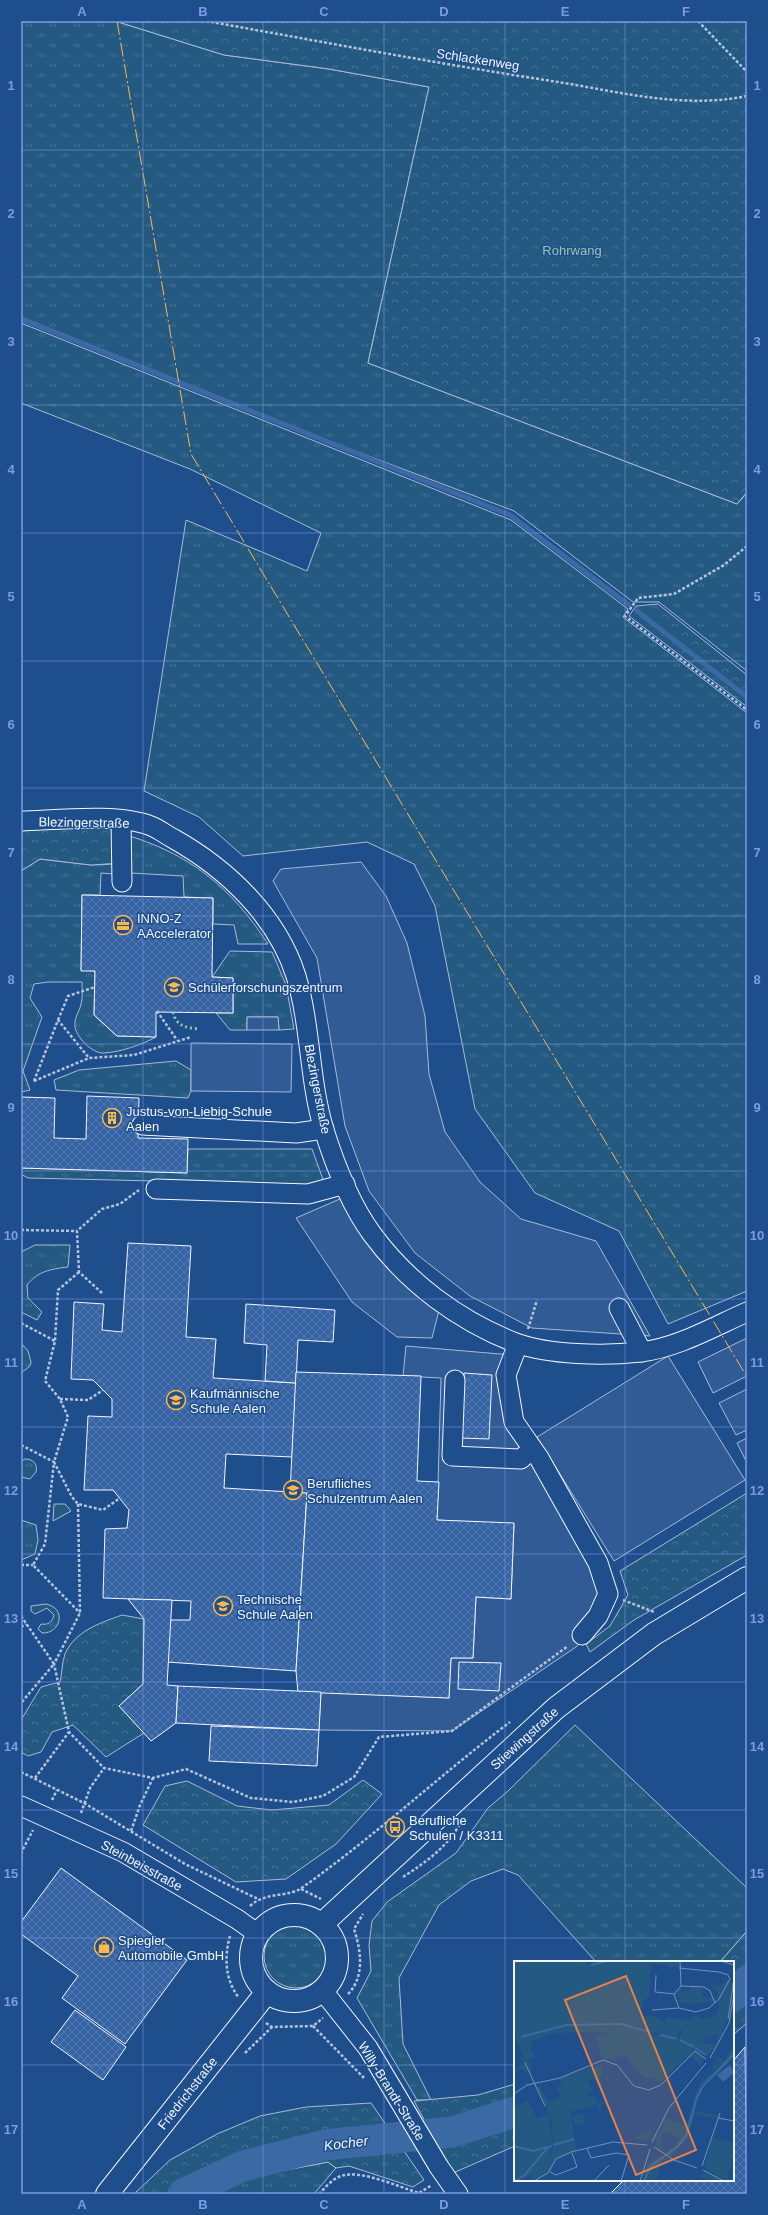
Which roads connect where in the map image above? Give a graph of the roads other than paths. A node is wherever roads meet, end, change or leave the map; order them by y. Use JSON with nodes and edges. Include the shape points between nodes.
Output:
{"nodes":[{"id":1,"x":121,"y":820,"type":"junction"},
{"id":2,"x":21,"y":821,"type":"edge"},
{"id":3,"x":122,"y":882,"type":"dead end"},
{"id":4,"x":142,"y":1125,"type":"dead end"},
{"id":5,"x":324,"y":1129,"type":"junction"},
{"id":6,"x":345,"y":1184,"type":"junction"},
{"id":7,"x":156,"y":1189,"type":"road end"},
{"id":8,"x":619,"y":1308,"type":"dead end"},
{"id":9,"x":747,"y":1312,"type":"edge"},
{"id":10,"x":521,"y":1344,"type":"junction"},
{"id":11,"x":642,"y":1352,"type":"junction"},
{"id":12,"x":454,"y":1380,"type":"dead end"},
{"id":13,"x":531,"y":1450,"type":"junction"},
{"id":14,"x":747,"y":1578,"type":"edge"},
{"id":15,"x":582,"y":1635,"type":"road end"},
{"id":16,"x":21,"y":1806,"type":"edge"},
{"id":17,"x":322,"y":1924,"type":"junction"},
{"id":18,"x":258,"y":1934,"type":"junction"},
{"id":19,"x":267,"y":1992,"type":"junction"},
{"id":20,"x":329,"y":1999,"type":"junction"},
{"id":21,"x":107,"y":2194,"type":"edge"},
{"id":22,"x":458,"y":2194,"type":"edge"}],
"edges":[{"from":1,"to":2,"type":"street","name":"Blezingerstraße"},
{"from":1,"to":3,"type":"street"},
{"from":1,"to":5,"type":"street","name":"Blezingerstraße","via":[[150,826],[195,851],[241,888],[277,932],[296,976]]},
{"from":4,"to":5,"type":"street","via":[[296,1133]]},
{"from":5,"to":6,"type":"street","name":"Blezingerstraße"},
{"from":6,"to":7,"type":"street","via":[[308,1194]]},
{"from":6,"to":10,"type":"street","name":"Blezingerstraße","via":[[348,1194],[371,1233],[402,1269],[451,1310]]},
{"from":8,"to":11,"type":"street"},
{"from":9,"to":11,"type":"street","name":"Blezingerstraße","via":[[674,1344]]},
{"from":10,"to":11,"type":"street","name":"Blezingerstraße","via":[[561,1352]]},
{"from":10,"to":13,"type":"street","via":[[506,1375],[514,1422]]},
{"from":12,"to":13,"type":"street","via":[[452,1456],[521,1459]]},
{"from":13,"to":15,"type":"street","via":[[539,1458],[598,1563],[608,1594],[598,1616]]},
{"from":14,"to":17,"type":"main road","name":"Stiewingstraße","via":[[654,1634],[556,1708]]},
{"from":16,"to":18,"type":"street","name":"Steinbeisstraße","via":[[123,1852]]},
{"from":17,"to":18,"type":"main road","via":[[309,1917],[280,1917],[267,1924]]},
{"from":17,"to":20,"type":"main road","via":[[336,1945],[338,1957]]},
{"from":18,"to":19,"type":"main road","via":[[252,1946],[253,1971]]},
{"from":19,"to":20,"type":"main road","via":[[280,1999],[295,2002]]},
{"from":19,"to":21,"type":"main road","name":"Friedrichstraße"},
{"from":20,"to":22,"type":"street","name":"Willy-Brandt-Straße","via":[[368,2048]]}]}
